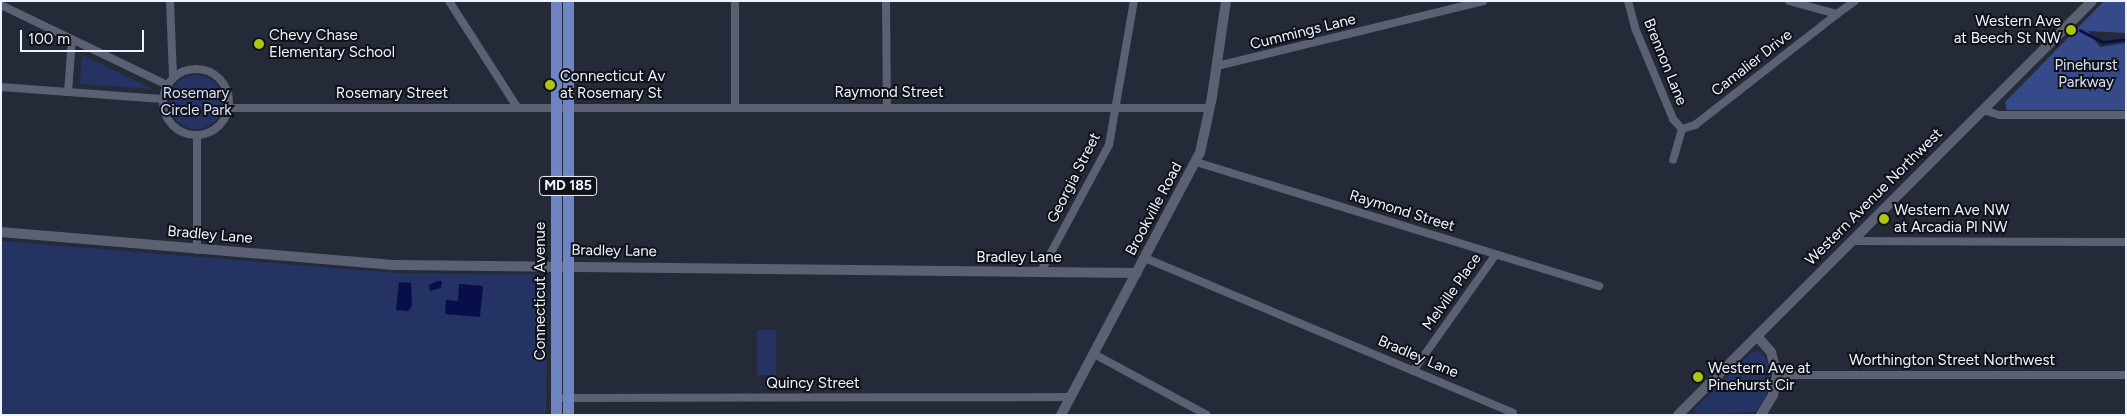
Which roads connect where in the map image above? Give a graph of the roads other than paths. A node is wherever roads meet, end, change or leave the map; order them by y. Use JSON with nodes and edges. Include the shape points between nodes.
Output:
{"nodes":[{"id":1,"x":170,"y":1,"type":"edge"},
{"id":2,"x":449,"y":1,"type":"edge"},
{"id":3,"x":556,"y":1,"type":"edge"},
{"id":4,"x":568,"y":1,"type":"edge"},
{"id":5,"x":735,"y":1,"type":"edge"},
{"id":6,"x":886,"y":1,"type":"edge"},
{"id":7,"x":1134,"y":1,"type":"edge"},
{"id":8,"x":1226,"y":1,"type":"edge"},
{"id":9,"x":1483,"y":1,"type":"edge"},
{"id":10,"x":1628,"y":1,"type":"edge"},
{"id":11,"x":1789,"y":1,"type":"edge"},
{"id":12,"x":1854,"y":1,"type":"edge"},
{"id":13,"x":2092,"y":1,"type":"edge"},
{"id":14,"x":1,"y":5,"type":"edge"},
{"id":15,"x":1837,"y":14,"type":"junction"},
{"id":16,"x":72,"y":39,"type":"junction"},
{"id":17,"x":1217,"y":66,"type":"junction"},
{"id":18,"x":173,"y":78,"type":"junction"},
{"id":19,"x":167,"y":85,"type":"junction"},
{"id":20,"x":1,"y":87,"type":"edge"},
{"id":21,"x":68,"y":92,"type":"junction"},
{"id":22,"x":162,"y":99,"type":"junction"},
{"id":23,"x":517,"y":107,"type":"junction"},
{"id":24,"x":556,"y":107,"type":"junction"},
{"id":25,"x":568,"y":107,"type":"junction"},
{"id":26,"x":735,"y":107,"type":"junction"},
{"id":27,"x":887,"y":107,"type":"junction"},
{"id":28,"x":1117,"y":107,"type":"junction"},
{"id":29,"x":228,"y":108,"type":"junction"},
{"id":30,"x":1210,"y":108,"type":"junction"},
{"id":31,"x":1983,"y":110,"type":"junction"},
{"id":32,"x":2126,"y":115,"type":"edge"},
{"id":33,"x":1682,"y":129,"type":"junction"},
{"id":34,"x":197,"y":135,"type":"junction"},
{"id":35,"x":1673,"y":160,"type":"dead end"},
{"id":36,"x":1196,"y":162,"type":"junction"},
{"id":37,"x":1,"y":232,"type":"edge"},
{"id":38,"x":1852,"y":241,"type":"junction"},
{"id":39,"x":2126,"y":242,"type":"edge"},
{"id":40,"x":197,"y":250,"type":"junction"},
{"id":41,"x":1496,"y":254,"type":"junction"},
{"id":42,"x":1145,"y":258,"type":"junction"},
{"id":43,"x":556,"y":265,"type":"junction"},
{"id":44,"x":568,"y":265,"type":"junction"},
{"id":45,"x":1040,"y":273,"type":"junction"},
{"id":46,"x":1137,"y":273,"type":"junction"},
{"id":47,"x":1600,"y":286,"type":"dead end"},
{"id":48,"x":1757,"y":336,"type":"junction"},
{"id":49,"x":1094,"y":354,"type":"junction"},
{"id":50,"x":1413,"y":371,"type":"junction"},
{"id":51,"x":1777,"y":375,"type":"junction"},
{"id":52,"x":2126,"y":375,"type":"edge"},
{"id":53,"x":556,"y":398,"type":"junction"},
{"id":54,"x":568,"y":398,"type":"junction"},
{"id":55,"x":1070,"y":398,"type":"junction"},
{"id":56,"x":1513,"y":413,"type":"dead end"},
{"id":57,"x":1679,"y":414,"type":"edge"},
{"id":58,"x":556,"y":415,"type":"edge"},
{"id":59,"x":568,"y":415,"type":"edge"},
{"id":60,"x":1061,"y":415,"type":"edge"},
{"id":61,"x":1207,"y":415,"type":"edge"},
{"id":62,"x":1761,"y":415,"type":"edge"}],
"edges":[{"from":1,"to":18,"type":"street"},
{"from":2,"to":23,"type":"street"},
{"from":3,"to":24,"type":"main road","name":"Connecticut Avenue","number":"MD 185"},
{"from":4,"to":25,"type":"main road","name":"Connecticut Avenue","number":"MD 185"},
{"from":5,"to":26,"type":"street"},
{"from":6,"to":27,"type":"street"},
{"from":7,"to":28,"type":"street","name":"Georgia Street"},
{"from":8,"to":17,"type":"street","name":"Brookville Road"},
{"from":9,"to":17,"type":"street","name":"Cummings Lane"},
{"from":10,"to":33,"type":"street","name":"Brennon Lane","via":[[1635,28],[1673,119]]},
{"from":11,"to":15,"type":"street"},
{"from":12,"to":15,"type":"street"},
{"from":13,"to":31,"type":"street","name":"Western Avenue Northwest"},
{"from":14,"to":16,"type":"street"},
{"from":15,"to":33,"type":"street","name":"Camalier Drive","via":[[1695,125]]},
{"from":16,"to":19,"type":"street"},
{"from":16,"to":21,"type":"street"},
{"from":17,"to":30,"type":"street","name":"Brookville Road"},
{"from":18,"to":19,"type":"street"},
{"from":18,"to":29,"type":"street","via":[[192,69],[212,73],[226,88]]},
{"from":19,"to":22,"type":"street"},
{"from":20,"to":21,"type":"street"},
{"from":21,"to":22,"type":"street"},
{"from":22,"to":34,"type":"street","via":[[168,120],[176,128]]},
{"from":23,"to":24,"type":"street","name":"Rosemary Street"},
{"from":23,"to":29,"type":"street","name":"Rosemary Street"},
{"from":24,"to":25,"type":"street"},
{"from":24,"to":43,"type":"main road","name":"Connecticut Avenue","number":"MD 185"},
{"from":25,"to":26,"type":"street","name":"Raymond Street"},
{"from":25,"to":44,"type":"main road","name":"Connecticut Avenue","number":"MD 185"},
{"from":26,"to":27,"type":"street","name":"Raymond Street"},
{"from":27,"to":28,"type":"street","name":"Raymond Street"},
{"from":28,"to":30,"type":"street","name":"Raymond Street"},
{"from":28,"to":45,"type":"street","name":"Georgia Street","via":[[1109,145]]},
{"from":29,"to":34,"type":"street","via":[[217,127]]},
{"from":30,"to":36,"type":"street","name":"Brookville Road"},
{"from":31,"to":32,"type":"street","via":[[1999,115]]},
{"from":31,"to":38,"type":"street","name":"Western Avenue Northwest"},
{"from":33,"to":35,"type":"street","name":"Brennon Lane"},
{"from":34,"to":40,"type":"street"},
{"from":36,"to":41,"type":"street","name":"Raymond Street"},
{"from":36,"to":42,"type":"street","name":"Brookville Road"},
{"from":37,"to":40,"type":"street","name":"Bradley Lane"},
{"from":38,"to":39,"type":"street"},
{"from":38,"to":48,"type":"street","name":"Western Avenue Northwest"},
{"from":40,"to":43,"type":"street","name":"Bradley Lane","via":[[397,264]]},
{"from":41,"to":47,"type":"street","name":"Raymond Street"},
{"from":41,"to":50,"type":"street","name":"Melville Place"},
{"from":42,"to":46,"type":"street","name":"Brookville Road"},
{"from":42,"to":50,"type":"street","name":"Bradley Lane"},
{"from":43,"to":44,"type":"street","name":"Bradley Lane"},
{"from":43,"to":53,"type":"main road","name":"Connecticut Avenue","number":"MD 185"},
{"from":44,"to":45,"type":"street","name":"Bradley Lane"},
{"from":44,"to":54,"type":"main road","name":"Connecticut Avenue","number":"MD 185"},
{"from":45,"to":46,"type":"street","name":"Bradley Lane"},
{"from":46,"to":49,"type":"street","name":"Brookville Road"},
{"from":48,"to":51,"type":"street","via":[[1772,355]]},
{"from":48,"to":57,"type":"street","name":"Western Avenue Northwest"},
{"from":49,"to":55,"type":"street","name":"Brookville Road"},
{"from":49,"to":61,"type":"street"},
{"from":50,"to":56,"type":"street","name":"Bradley Lane"},
{"from":51,"to":52,"type":"street","name":"Worthington Street Northwest"},
{"from":51,"to":62,"type":"street","via":[[1773,395]]},
{"from":53,"to":54,"type":"street","name":"Quincy Street"},
{"from":53,"to":58,"type":"main road","name":"Connecticut Avenue","number":"MD 185"},
{"from":54,"to":55,"type":"street","name":"Quincy Street"},
{"from":54,"to":59,"type":"main road","name":"Connecticut Avenue","number":"MD 185"},
{"from":55,"to":60,"type":"street","name":"Brookville Road"}]}
